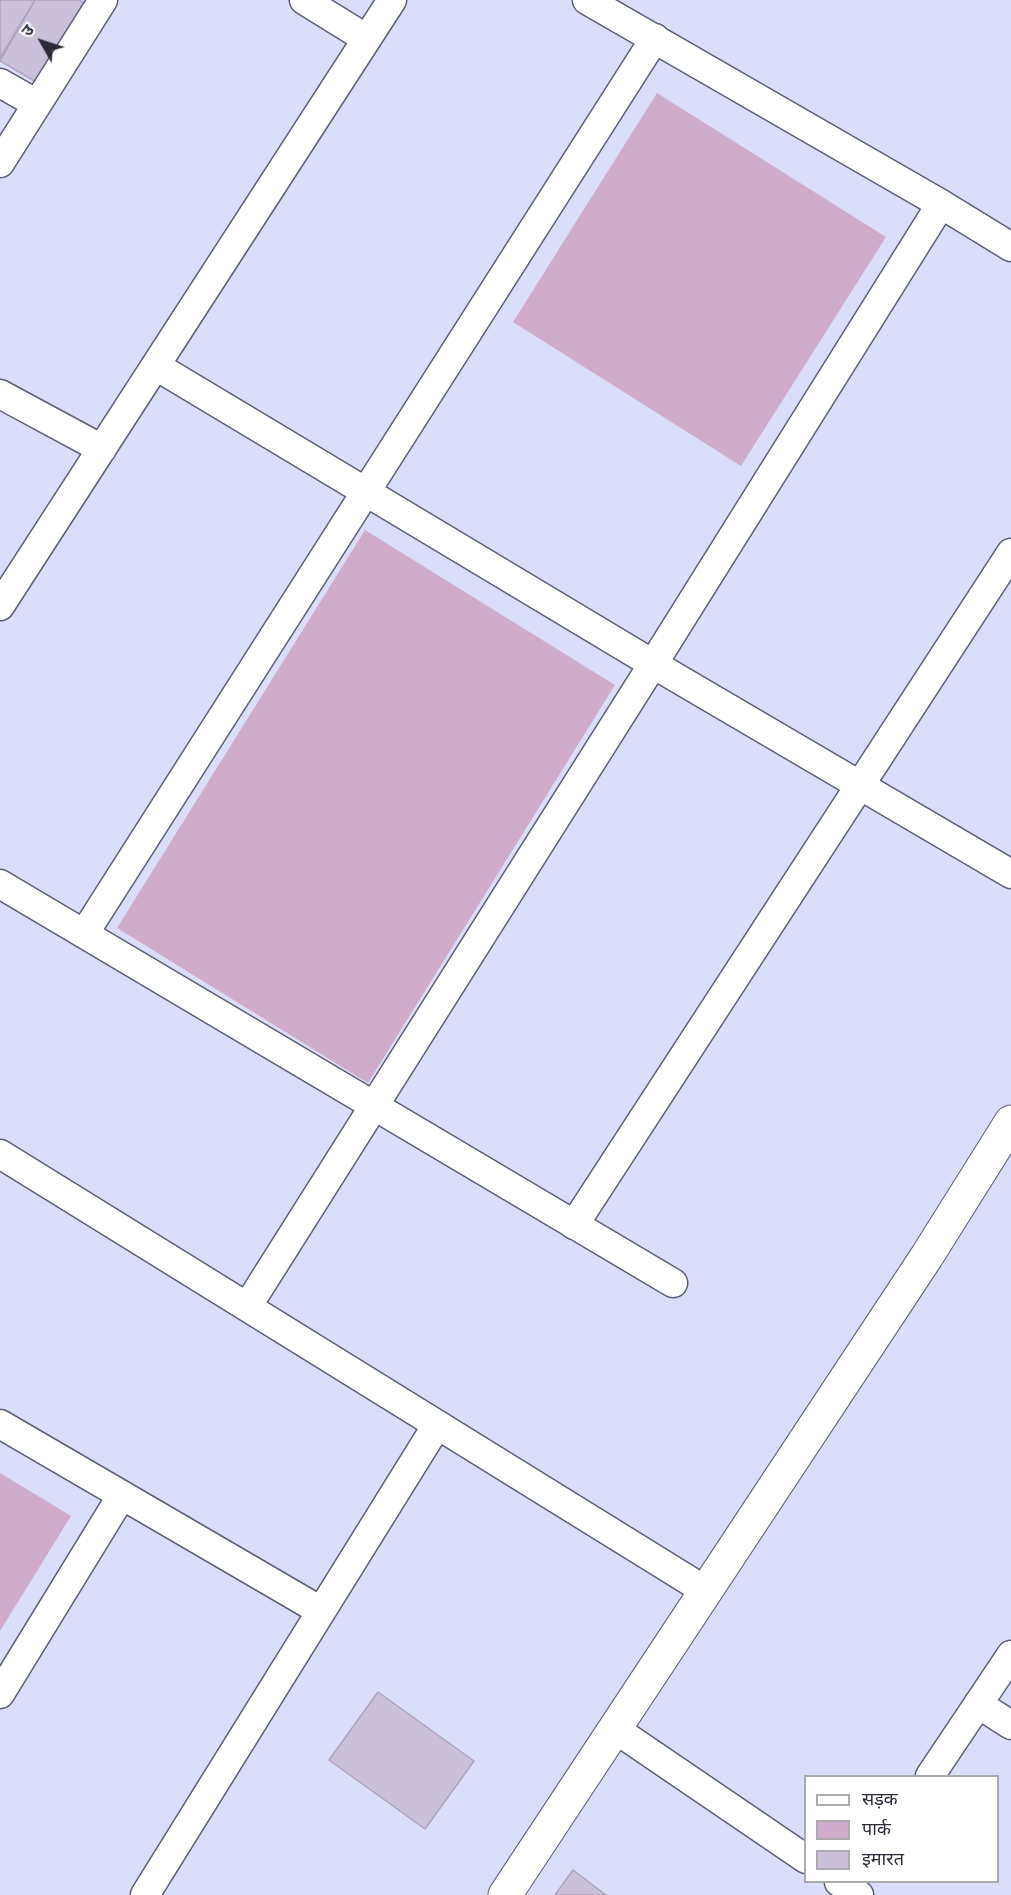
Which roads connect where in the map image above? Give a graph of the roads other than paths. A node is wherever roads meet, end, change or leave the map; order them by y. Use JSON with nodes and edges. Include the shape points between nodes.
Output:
{"nodes":[{"id":1,"x":103,"y":0,"type":"edge"},
{"id":2,"x":304,"y":0,"type":"edge"},
{"id":3,"x":393,"y":0,"type":"edge"},
{"id":4,"x":587,"y":0,"type":"edge"},
{"id":5,"x":655,"y":38,"type":"junction"},
{"id":6,"x":367,"y":39,"type":"junction"},
{"id":7,"x":0,"y":83,"type":"edge"},
{"id":8,"x":37,"y":104,"type":"junction"},
{"id":9,"x":0,"y":163,"type":"edge"},
{"id":10,"x":941,"y":204,"type":"junction"},
{"id":11,"x":1011,"y":247,"type":"edge"},
{"id":12,"x":156,"y":366,"type":"junction"},
{"id":13,"x":0,"y":394,"type":"edge"},
{"id":14,"x":102,"y":448,"type":"junction"},
{"id":15,"x":366,"y":491,"type":"junction"},
{"id":16,"x":1011,"y":553,"type":"edge"},
{"id":17,"x":0,"y":606,"type":"edge"},
{"id":18,"x":653,"y":664,"type":"junction"},
{"id":19,"x":861,"y":784,"type":"junction"},
{"id":20,"x":1011,"y":874,"type":"edge"},
{"id":21,"x":0,"y":885,"type":"edge"},
{"id":22,"x":84,"y":934,"type":"junction"},
{"id":23,"x":374,"y":1106,"type":"junction"},
{"id":24,"x":1011,"y":1122,"type":"edge"},
{"id":25,"x":0,"y":1154,"type":"edge"},
{"id":26,"x":574,"y":1225,"type":"junction"},
{"id":27,"x":674,"y":1283,"type":"dead end"},
{"id":28,"x":247,"y":1307,"type":"junction"},
{"id":29,"x":0,"y":1424,"type":"edge"},
{"id":30,"x":438,"y":1425,"type":"junction"},
{"id":31,"x":123,"y":1496,"type":"junction"},
{"id":32,"x":706,"y":1591,"type":"junction"},
{"id":33,"x":321,"y":1611,"type":"junction"},
{"id":34,"x":1011,"y":1655,"type":"edge"},
{"id":35,"x":0,"y":1694,"type":"edge"},
{"id":36,"x":978,"y":1704,"type":"junction"},
{"id":37,"x":1011,"y":1725,"type":"edge"},
{"id":38,"x":615,"y":1729,"type":"junction"},
{"id":39,"x":931,"y":1775,"type":"edge"},
{"id":40,"x":804,"y":1858,"type":"edge"},
{"id":41,"x":145,"y":1895,"type":"edge"},
{"id":42,"x":506,"y":1895,"type":"edge"}],
"edges":[{"from":1,"to":8,"type":"street"},
{"from":2,"to":6,"type":"street"},
{"from":3,"to":6,"type":"street"},
{"from":4,"to":5,"type":"street"},
{"from":5,"to":10,"type":"street"},
{"from":5,"to":15,"type":"street"},
{"from":6,"to":12,"type":"street"},
{"from":7,"to":8,"type":"street"},
{"from":8,"to":9,"type":"street"},
{"from":10,"to":11,"type":"street"},
{"from":10,"to":18,"type":"street"},
{"from":12,"to":14,"type":"street"},
{"from":12,"to":15,"type":"street"},
{"from":13,"to":14,"type":"street"},
{"from":14,"to":17,"type":"street"},
{"from":15,"to":18,"type":"street"},
{"from":15,"to":22,"type":"street"},
{"from":16,"to":19,"type":"street"},
{"from":18,"to":19,"type":"street"},
{"from":18,"to":23,"type":"street"},
{"from":19,"to":20,"type":"street"},
{"from":19,"to":26,"type":"street"},
{"from":21,"to":22,"type":"street"},
{"from":22,"to":23,"type":"street"},
{"from":23,"to":26,"type":"street"},
{"from":23,"to":28,"type":"street"},
{"from":24,"to":32,"type":"street"},
{"from":25,"to":28,"type":"street"},
{"from":26,"to":27,"type":"street"},
{"from":28,"to":30,"type":"street"},
{"from":29,"to":31,"type":"street"},
{"from":30,"to":32,"type":"street"},
{"from":30,"to":33,"type":"street"},
{"from":31,"to":33,"type":"street"},
{"from":31,"to":35,"type":"street"},
{"from":32,"to":38,"type":"street"},
{"from":33,"to":41,"type":"street"},
{"from":34,"to":36,"type":"street"},
{"from":36,"to":37,"type":"street"},
{"from":36,"to":39,"type":"street"},
{"from":38,"to":40,"type":"street"},
{"from":38,"to":42,"type":"street"}]}
